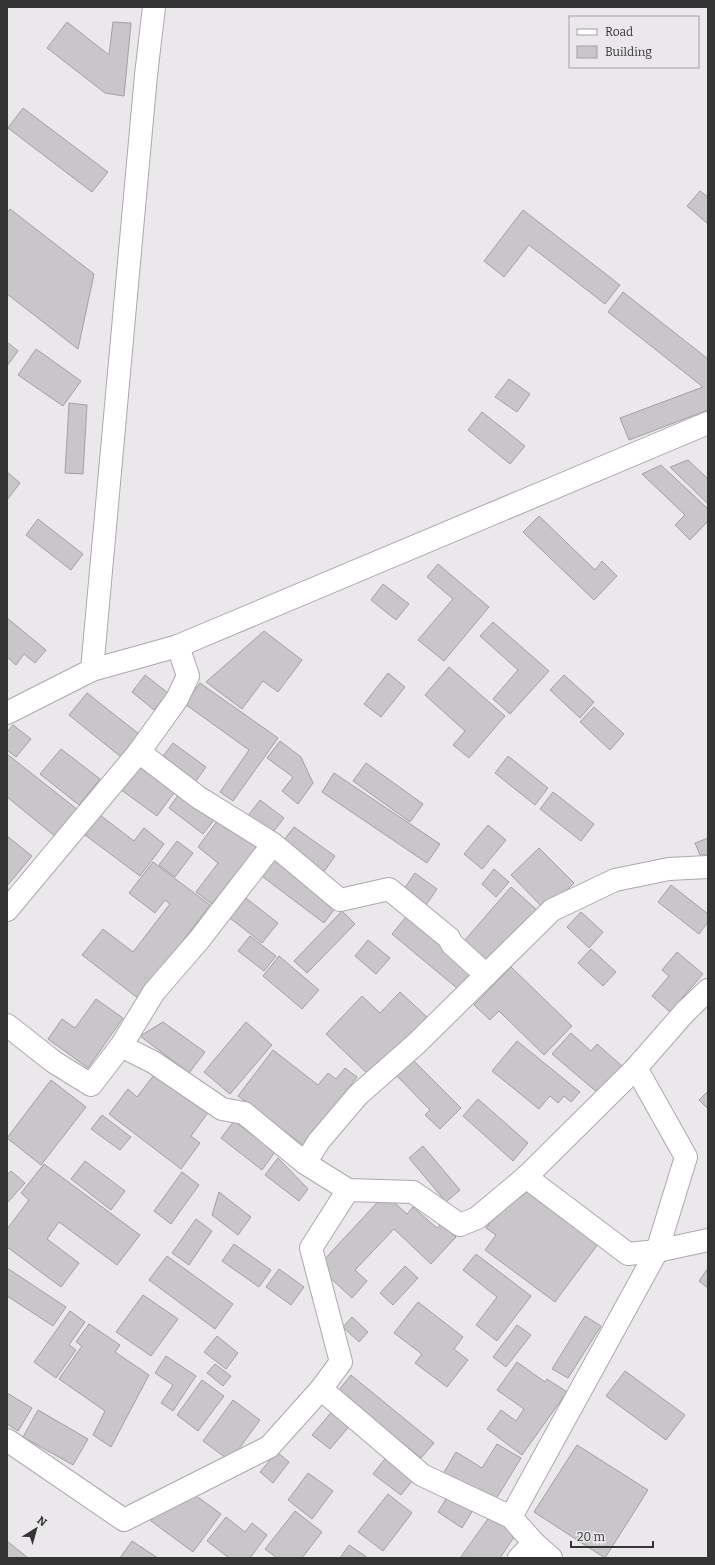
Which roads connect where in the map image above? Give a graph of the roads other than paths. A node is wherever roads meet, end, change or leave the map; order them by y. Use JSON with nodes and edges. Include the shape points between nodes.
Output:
{"nodes":[{"id":1,"x":154,"y":7,"type":"edge"},
{"id":2,"x":708,"y":423,"type":"edge"},
{"id":3,"x":178,"y":646,"type":"junction"},
{"id":4,"x":92,"y":670,"type":"junction"},
{"id":5,"x":7,"y":713,"type":"edge"},
{"id":6,"x":139,"y":752,"type":"junction"},
{"id":7,"x":273,"y":844,"type":"junction"},
{"id":8,"x":708,"y":867,"type":"edge"},
{"id":9,"x":7,"y":910,"type":"edge"},
{"id":10,"x":486,"y":976,"type":"junction"},
{"id":11,"x":708,"y":990,"type":"edge"},
{"id":12,"x":7,"y":1025,"type":"edge"},
{"id":13,"x":121,"y":1046,"type":"junction"},
{"id":14,"x":636,"y":1068,"type":"junction"},
{"id":15,"x":305,"y":1163,"type":"junction"},
{"id":16,"x":526,"y":1176,"type":"junction"},
{"id":17,"x":348,"y":1190,"type":"junction"},
{"id":18,"x":708,"y":1240,"type":"edge"},
{"id":19,"x":657,"y":1251,"type":"junction"},
{"id":20,"x":321,"y":1389,"type":"junction"},
{"id":21,"x":7,"y":1440,"type":"edge"},
{"id":22,"x":510,"y":1517,"type":"junction"},
{"id":23,"x":526,"y":1550,"type":"edge"},
{"id":24,"x":551,"y":1558,"type":"edge"}],
"edges":[{"from":1,"to":4,"type":"street"},
{"from":2,"to":3,"type":"street"},
{"from":3,"to":4,"type":"street"},
{"from":3,"to":6,"type":"street","via":[[188,676],[177,699]]},
{"from":4,"to":5,"type":"street"},
{"from":6,"to":7,"type":"street","via":[[198,796]]},
{"from":6,"to":9,"type":"street"},
{"from":7,"to":10,"type":"street","via":[[340,900],[389,889],[449,938],[452,944]]},
{"from":7,"to":13,"type":"street","via":[[199,940],[154,992]]},
{"from":8,"to":10,"type":"street","via":[[669,869],[616,880],[552,910]]},
{"from":10,"to":15,"type":"street","via":[[416,1044],[358,1095],[319,1141]]},
{"from":11,"to":14,"type":"street"},
{"from":12,"to":13,"type":"street","via":[[54,1062],[91,1085]]},
{"from":13,"to":15,"type":"street","via":[[152,1062],[222,1109],[244,1113]]},
{"from":14,"to":16,"type":"street"},
{"from":14,"to":19,"type":"street","via":[[686,1157]]},
{"from":15,"to":17,"type":"street"},
{"from":16,"to":17,"type":"street","via":[[477,1218],[460,1224],[413,1192]]},
{"from":16,"to":19,"type":"street","via":[[628,1254]]},
{"from":17,"to":20,"type":"street","via":[[311,1248],[341,1362]]},
{"from":18,"to":19,"type":"street"},
{"from":19,"to":22,"type":"street"},
{"from":20,"to":21,"type":"street","via":[[269,1447],[124,1520]]},
{"from":20,"to":22,"type":"street","via":[[422,1475]]},
{"from":22,"to":23,"type":"street"},
{"from":23,"to":24,"type":"street"}]}
